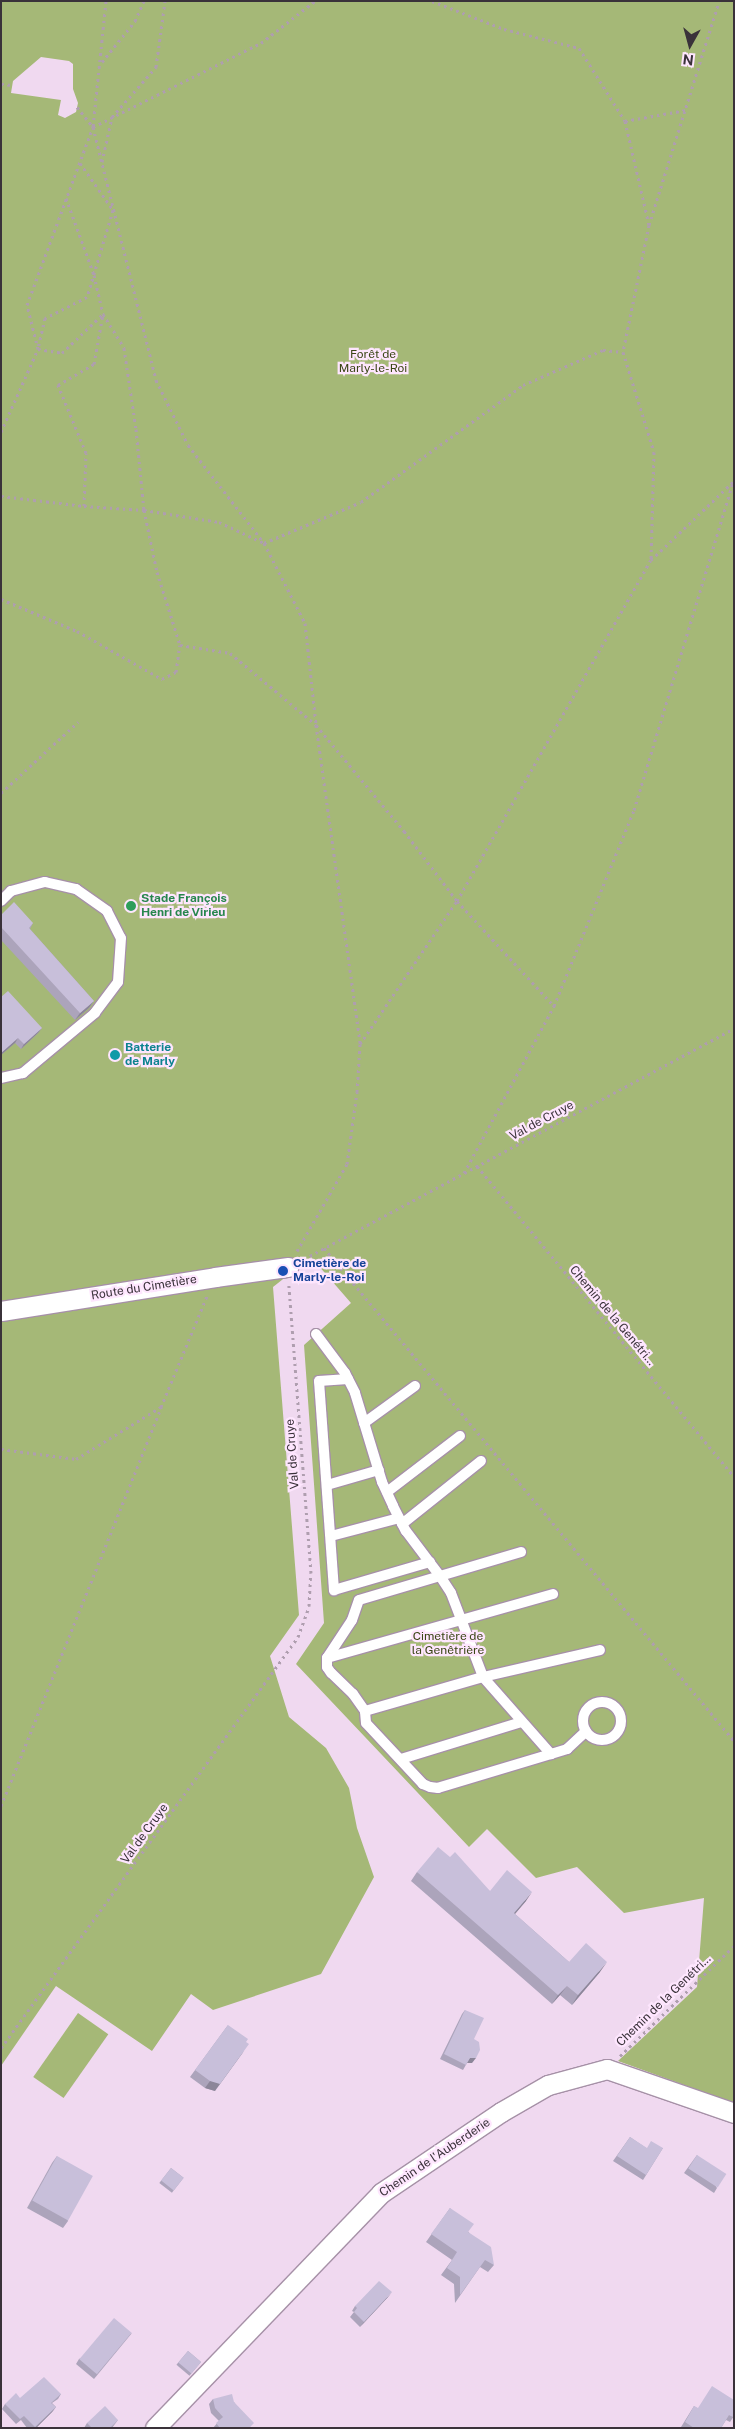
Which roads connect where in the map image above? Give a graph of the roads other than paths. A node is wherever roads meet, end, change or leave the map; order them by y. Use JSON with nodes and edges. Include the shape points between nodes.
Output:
{"nodes":[{"id":1,"x":1,"y":901,"type":"edge"},
{"id":2,"x":1,"y":1078,"type":"edge"},
{"id":3,"x":288,"y":1267,"type":"road end"},
{"id":4,"x":1,"y":1311,"type":"edge"},
{"id":5,"x":316,"y":1334,"type":"dead end"},
{"id":6,"x":348,"y":1379,"type":"junction"},
{"id":7,"x":415,"y":1386,"type":"dead end"},
{"id":8,"x":364,"y":1423,"type":"junction"},
{"id":9,"x":460,"y":1436,"type":"dead end"},
{"id":10,"x":481,"y":1461,"type":"dead end"},
{"id":11,"x":378,"y":1470,"type":"junction"},
{"id":12,"x":327,"y":1485,"type":"junction"},
{"id":13,"x":387,"y":1492,"type":"junction"},
{"id":14,"x":401,"y":1521,"type":"junction"},
{"id":15,"x":331,"y":1536,"type":"junction"},
{"id":16,"x":521,"y":1552,"type":"dead end"},
{"id":17,"x":430,"y":1562,"type":"junction"},
{"id":18,"x":440,"y":1576,"type":"junction"},
{"id":19,"x":553,"y":1594,"type":"dead end"},
{"id":20,"x":463,"y":1620,"type":"junction"},
{"id":21,"x":600,"y":1650,"type":"dead end"},
{"id":22,"x":327,"y":1658,"type":"junction"},
{"id":23,"x":483,"y":1677,"type":"junction"},
{"id":24,"x":365,"y":1711,"type":"junction"},
{"id":25,"x":521,"y":1722,"type":"junction"},
{"id":26,"x":586,"y":1732,"type":"dead end"},
{"id":27,"x":551,"y":1754,"type":"junction"},
{"id":28,"x":401,"y":1759,"type":"junction"},
{"id":29,"x":734,"y":2112,"type":"edge"},
{"id":30,"x":155,"y":2428,"type":"edge"}],
"edges":[{"from":1,"to":2,"type":"lane","via":[[11,891],[45,882],[76,889],[107,911],[121,938],[118,982],[95,1013],[23,1073]]},
{"from":3,"to":4,"type":"street","name":"Route du Cimetière"},
{"from":5,"to":6,"type":"lane"},
{"from":6,"to":8,"type":"lane"},
{"from":6,"to":12,"type":"lane","via":[[320,1381]]},
{"from":7,"to":8,"type":"lane"},
{"from":8,"to":11,"type":"lane"},
{"from":9,"to":13,"type":"lane"},
{"from":10,"to":14,"type":"lane"},
{"from":11,"to":12,"type":"lane"},
{"from":11,"to":13,"type":"lane"},
{"from":12,"to":15,"type":"lane"},
{"from":13,"to":14,"type":"lane"},
{"from":14,"to":15,"type":"lane"},
{"from":14,"to":17,"type":"lane"},
{"from":15,"to":17,"type":"lane","via":[[334,1590]]},
{"from":16,"to":18,"type":"lane"},
{"from":17,"to":18,"type":"lane"},
{"from":18,"to":20,"type":"lane"},
{"from":18,"to":22,"type":"lane","via":[[358,1600],[352,1620]]},
{"from":19,"to":20,"type":"lane"},
{"from":20,"to":22,"type":"lane"},
{"from":20,"to":23,"type":"lane"},
{"from":21,"to":23,"type":"lane"},
{"from":22,"to":24,"type":"lane","via":[[326,1667]]},
{"from":23,"to":24,"type":"lane"},
{"from":23,"to":25,"type":"lane"},
{"from":24,"to":28,"type":"lane","via":[[366,1722]]},
{"from":25,"to":27,"type":"lane"},
{"from":25,"to":28,"type":"lane"},
{"from":26,"to":27,"type":"lane","via":[[567,1749]]},
{"from":27,"to":28,"type":"lane","via":[[438,1788],[423,1784]]},
{"from":29,"to":30,"type":"street","name":"Chemin de l'Auberderie","via":[[607,2069],[548,2085],[501,2112],[380,2193]]}]}
